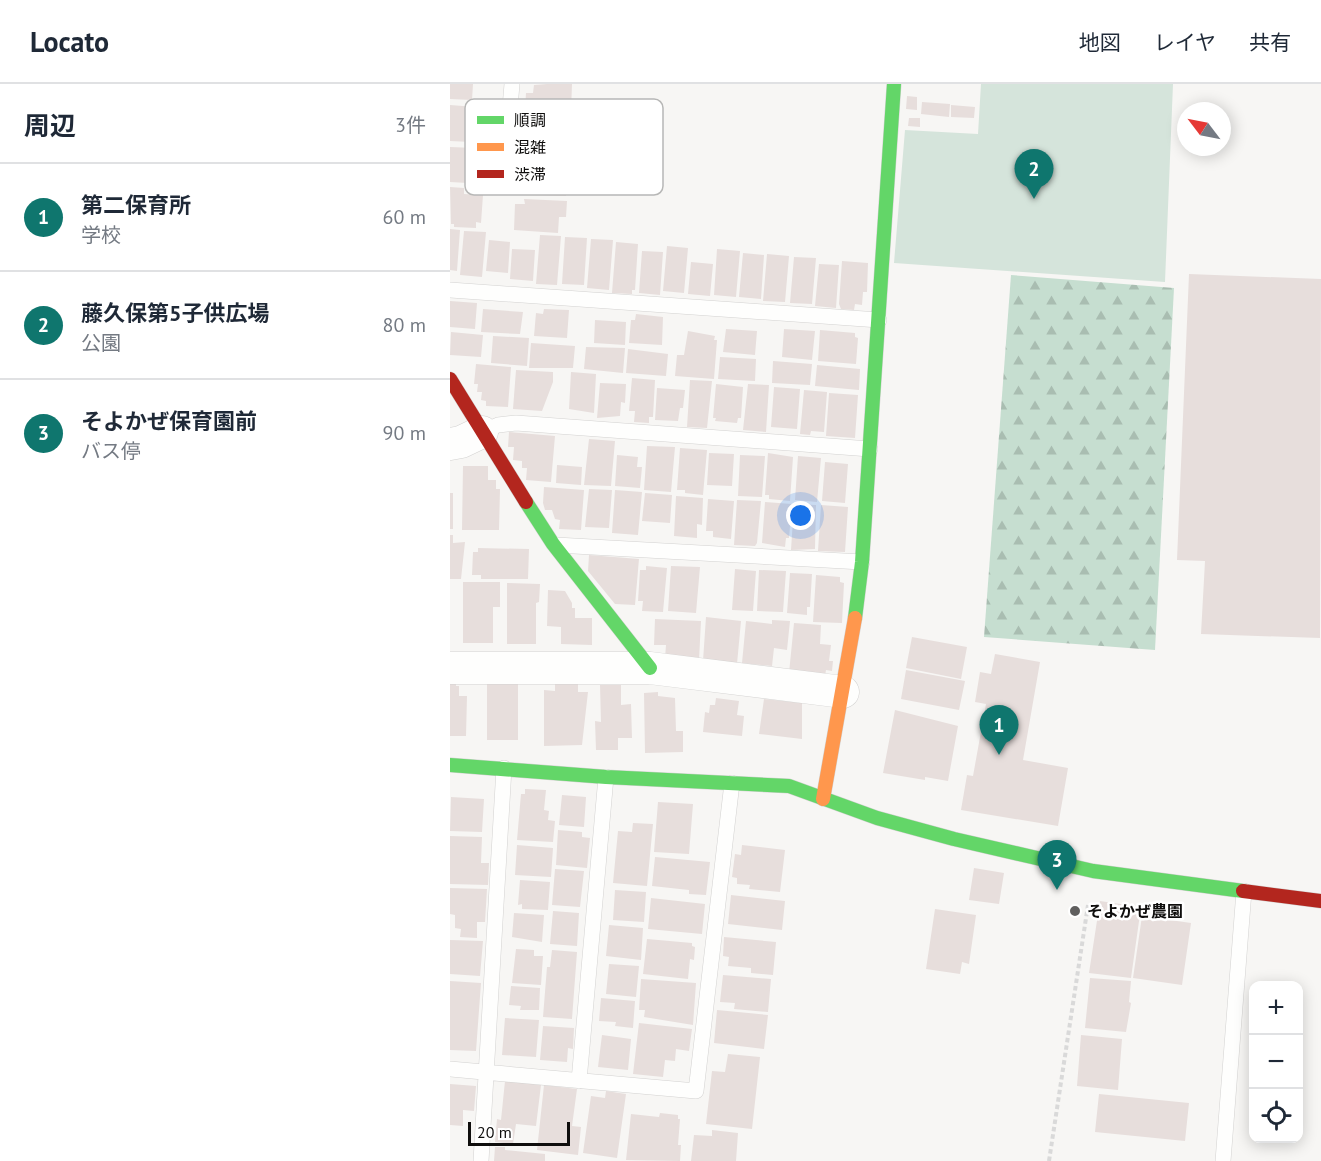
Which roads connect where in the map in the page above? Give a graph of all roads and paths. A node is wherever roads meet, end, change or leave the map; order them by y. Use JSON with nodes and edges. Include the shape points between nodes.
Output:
{"nodes":[{"id":1,"x":512,"y":84,"type":"edge"},
{"id":2,"x":894,"y":84,"type":"edge"},
{"id":3,"x":511,"y":99,"type":"edge"},
{"id":4,"x":450,"y":290,"type":"edge"},
{"id":5,"x":879,"y":320,"type":"junction"},
{"id":6,"x":450,"y":379,"type":"edge"},
{"id":7,"x":482,"y":432,"type":"junction"},
{"id":8,"x":450,"y":444,"type":"edge"},
{"id":9,"x":870,"y":448,"type":"junction"},
{"id":10,"x":553,"y":544,"type":"junction"},
{"id":11,"x":862,"y":562,"type":"junction"},
{"id":12,"x":450,"y":668,"type":"edge"},
{"id":13,"x":650,"y":668,"type":"junction"},
{"id":14,"x":843,"y":692,"type":"junction"},
{"id":15,"x":450,"y":765,"type":"edge"},
{"id":16,"x":504,"y":768,"type":"junction"},
{"id":17,"x":606,"y":777,"type":"junction"},
{"id":18,"x":732,"y":783,"type":"junction"},
{"id":19,"x":823,"y":798,"type":"junction"},
{"id":20,"x":1093,"y":871,"type":"junction"},
{"id":21,"x":1244,"y":891,"type":"junction"},
{"id":22,"x":1321,"y":901,"type":"edge"},
{"id":23,"x":450,"y":1069,"type":"edge"},
{"id":24,"x":488,"y":1073,"type":"junction"},
{"id":25,"x":579,"y":1080,"type":"junction"},
{"id":26,"x":481,"y":1161,"type":"edge"},
{"id":27,"x":1049,"y":1161,"type":"edge"},
{"id":28,"x":1222,"y":1161,"type":"edge"}],
"edges":[{"from":1,"to":3,"type":"lane"},
{"from":2,"to":5,"type":"street"},
{"from":4,"to":5,"type":"lane"},
{"from":5,"to":9,"type":"street"},
{"from":6,"to":7,"type":"street"},
{"from":7,"to":8,"type":"street"},
{"from":7,"to":9,"type":"lane","via":[[516,423]]},
{"from":7,"to":10,"type":"street"},
{"from":9,"to":11,"type":"street"},
{"from":10,"to":11,"type":"lane"},
{"from":10,"to":13,"type":"street"},
{"from":11,"to":14,"type":"street"},
{"from":12,"to":13,"type":"street"},
{"from":13,"to":14,"type":"street"},
{"from":14,"to":19,"type":"street"},
{"from":15,"to":16,"type":"street"},
{"from":16,"to":17,"type":"street"},
{"from":16,"to":24,"type":"lane"},
{"from":17,"to":18,"type":"street"},
{"from":17,"to":25,"type":"lane"},
{"from":18,"to":19,"type":"street","via":[[789,786]]},
{"from":18,"to":25,"type":"lane","via":[[696,1091]]},
{"from":19,"to":20,"type":"street","via":[[954,839]]},
{"from":20,"to":21,"type":"street"},
{"from":20,"to":27,"type":"path"},
{"from":21,"to":22,"type":"street"},
{"from":21,"to":28,"type":"lane"},
{"from":23,"to":24,"type":"lane"},
{"from":24,"to":25,"type":"lane"},
{"from":24,"to":26,"type":"lane"}]}
